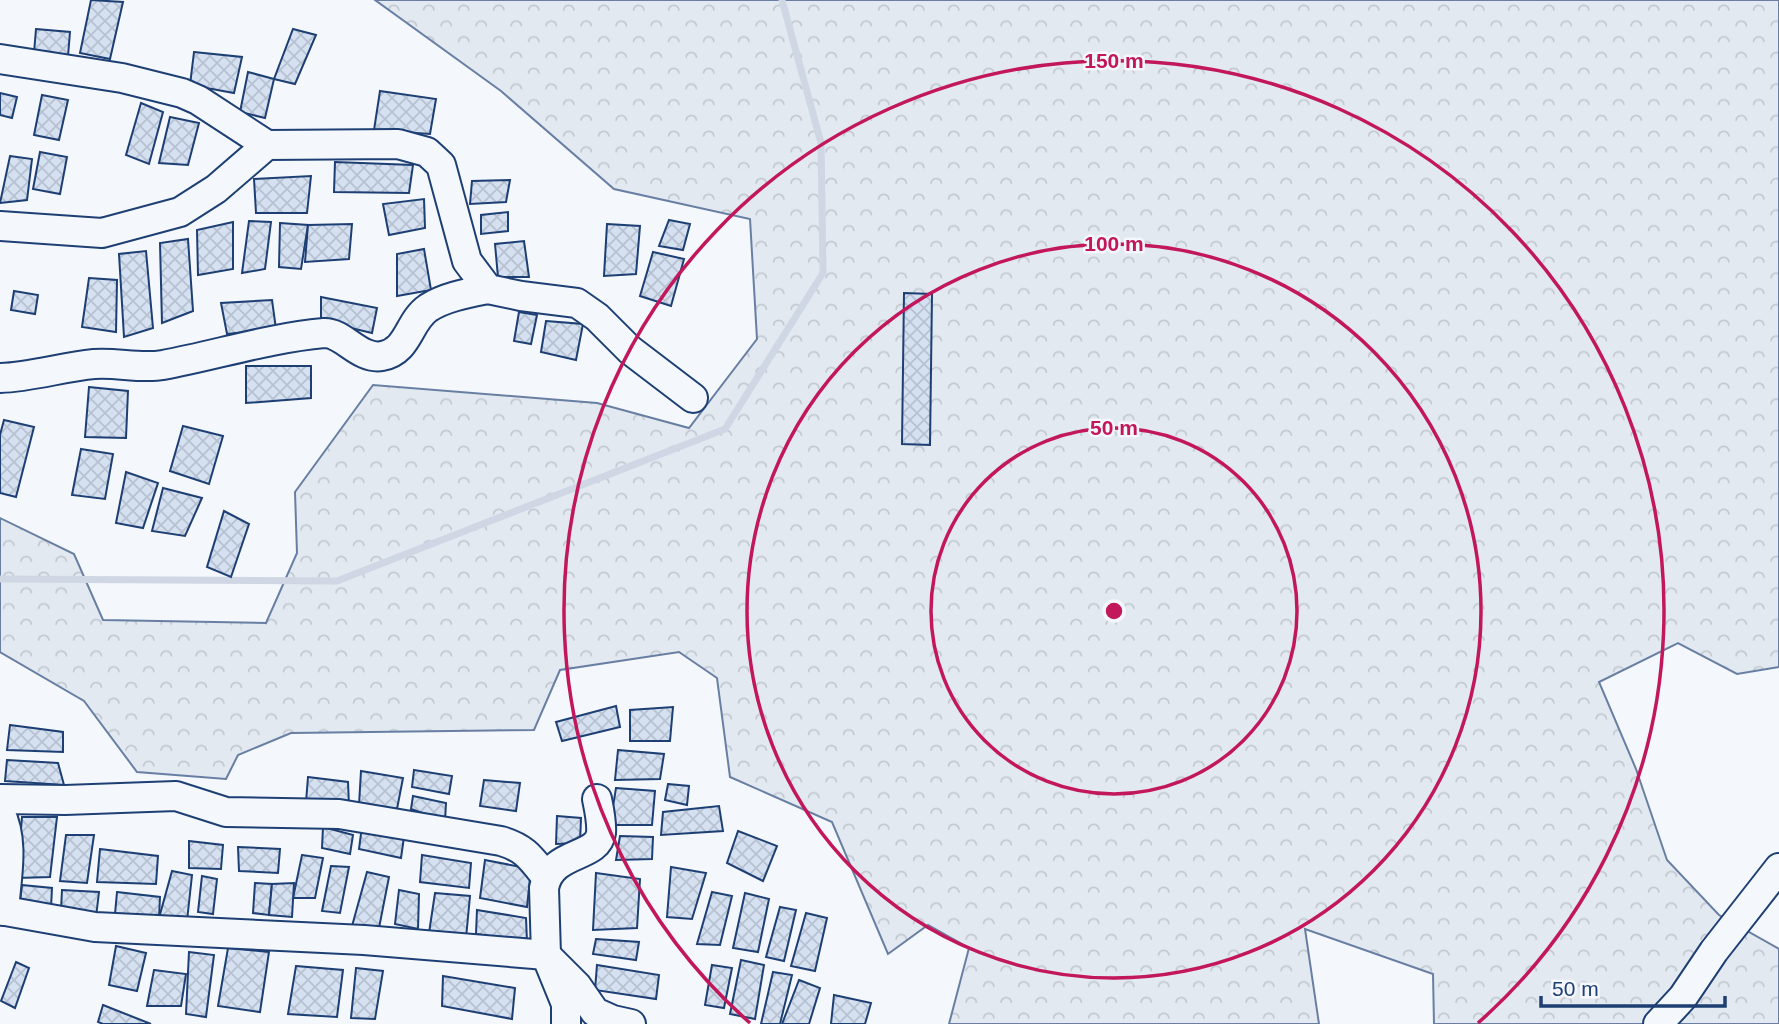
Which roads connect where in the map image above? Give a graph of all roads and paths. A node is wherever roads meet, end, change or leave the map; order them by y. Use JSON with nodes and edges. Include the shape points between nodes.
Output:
{"nodes":[{"id":1,"x":0,"y":60,"type":"edge"},
{"id":2,"x":267,"y":145,"type":"junction"},
{"id":3,"x":0,"y":226,"type":"edge"},
{"id":4,"x":488,"y":289,"type":"junction"},
{"id":5,"x":0,"y":378,"type":"edge"},
{"id":6,"x":693,"y":398,"type":"dead end"},
{"id":7,"x":0,"y":799,"type":"edge"},
{"id":8,"x":597,"y":799,"type":"dead end"},
{"id":9,"x":0,"y":812,"type":"edge"},
{"id":10,"x":1779,"y":869,"type":"edge"},
{"id":11,"x":546,"y":877,"type":"junction"},
{"id":12,"x":2,"y":910,"type":"edge"},
{"id":13,"x":546,"y":955,"type":"junction"},
{"id":14,"x":566,"y":1024,"type":"edge"},
{"id":15,"x":631,"y":1024,"type":"edge"},
{"id":16,"x":1658,"y":1024,"type":"edge"}],
"edges":[{"from":1,"to":2,"type":"street","via":[[122,78],[182,93]]},
{"from":2,"to":3,"type":"street","via":[[216,189],[180,212],[102,233]]},
{"from":2,"to":4,"type":"street","via":[[398,144],[427,152],[441,164],[467,261]]},
{"from":4,"to":5,"type":"street","via":[[426,309],[404,344],[379,357],[328,333],[160,366],[97,364]]},
{"from":4,"to":6,"type":"street","via":[[577,303]]},
{"from":7,"to":11,"type":"street","via":[[176,796],[226,812],[339,814],[509,843],[528,854]]},
{"from":8,"to":11,"type":"street","via":[[600,839],[595,846],[558,863]]},
{"from":9,"to":12,"type":"street","via":[[9,842]]},
{"from":10,"to":16,"type":"street"},
{"from":11,"to":13,"type":"street"},
{"from":12,"to":13,"type":"street","via":[[95,927],[364,940]]},
{"from":13,"to":14,"type":"street","via":[[561,986]]},
{"from":13,"to":15,"type":"street","via":[[578,986],[595,1012]]}]}
